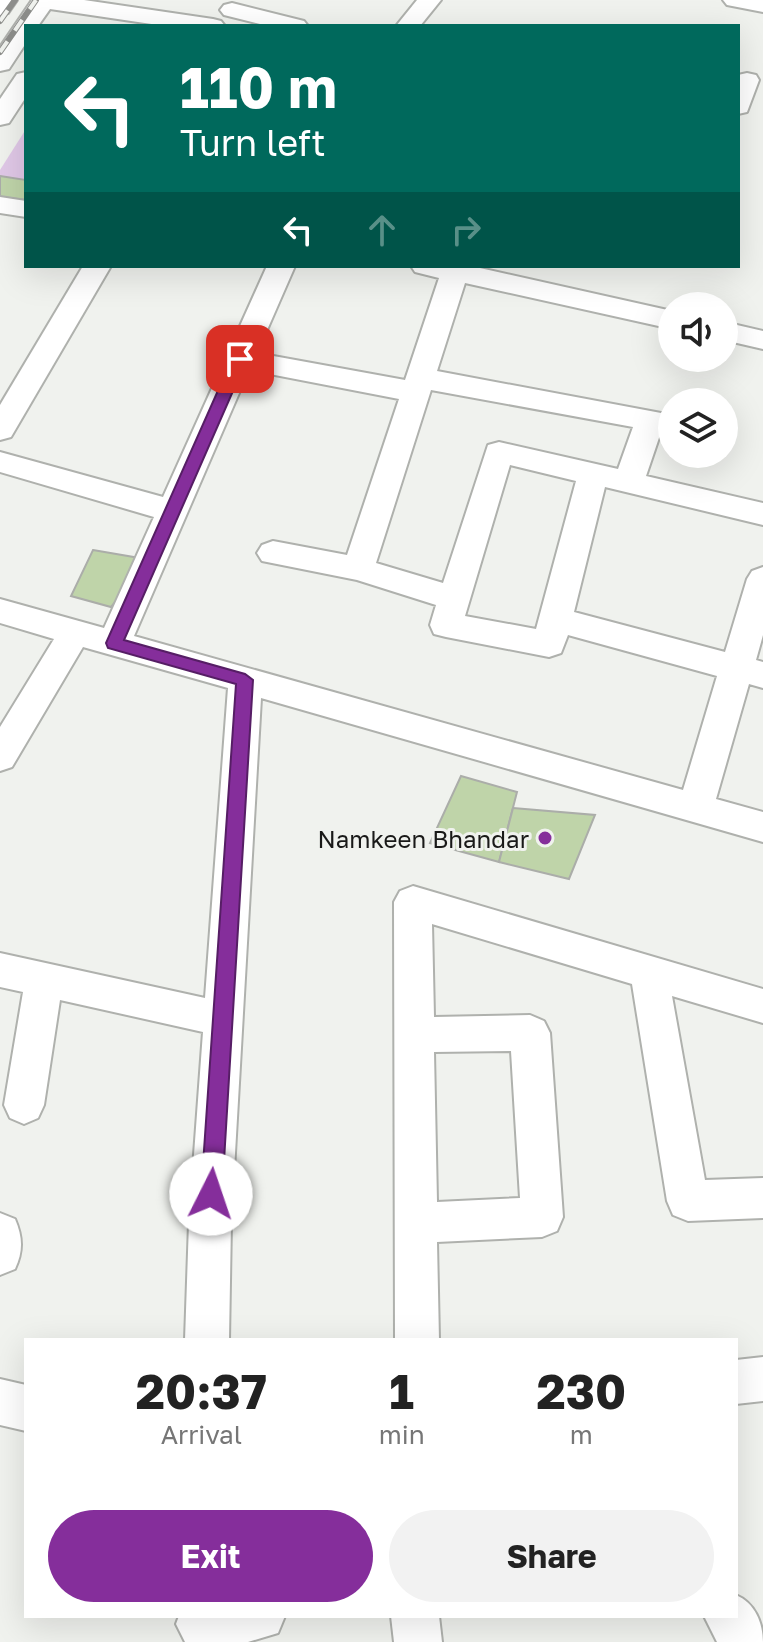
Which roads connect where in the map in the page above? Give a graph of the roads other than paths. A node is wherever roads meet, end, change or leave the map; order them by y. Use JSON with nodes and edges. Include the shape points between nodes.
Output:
{"nodes":[{"id":1,"x":5,"y":0,"type":"edge"},
{"id":2,"x":44,"y":0,"type":"edge"},
{"id":3,"x":429,"y":0,"type":"edge"},
{"id":4,"x":735,"y":0,"type":"edge"},
{"id":5,"x":78,"y":3,"type":"edge"},
{"id":6,"x":763,"y":5,"type":"edge"},
{"id":7,"x":0,"y":8,"type":"edge"},
{"id":8,"x":231,"y":12,"type":"edge"},
{"id":9,"x":28,"y":24,"type":"edge"},
{"id":10,"x":63,"y":24,"type":"edge"},
{"id":11,"x":201,"y":24,"type":"edge"},
{"id":12,"x":287,"y":24,"type":"edge"},
{"id":13,"x":410,"y":24,"type":"edge"},
{"id":14,"x":24,"y":29,"type":"edge"},
{"id":15,"x":0,"y":64,"type":"edge"},
{"id":16,"x":749,"y":81,"type":"edge"},
{"id":17,"x":24,"y":85,"type":"edge"},
{"id":18,"x":740,"y":102,"type":"edge"},
{"id":19,"x":0,"y":118,"type":"edge"},
{"id":20,"x":0,"y":205,"type":"edge"},
{"id":21,"x":24,"y":209,"type":"edge"},
{"id":22,"x":96,"y":268,"type":"edge"},
{"id":23,"x":280,"y":268,"type":"edge"},
{"id":24,"x":457,"y":268,"type":"edge"},
{"id":25,"x":658,"y":317,"type":"edge"},
{"id":26,"x":738,"y":334,"type":"edge"},
{"id":27,"x":763,"y":340,"type":"edge"},
{"id":28,"x":240,"y":359,"type":"junction"},
{"id":29,"x":418,"y":385,"type":"junction"},
{"id":30,"x":3,"y":422,"type":"edge"},
{"id":31,"x":0,"y":462,"type":"edge"},
{"id":32,"x":593,"y":473,"type":"junction"},
{"id":33,"x":629,"y":482,"type":"junction"},
{"id":34,"x":173,"y":511,"type":"junction"},
{"id":35,"x":763,"y":514,"type":"edge"},
{"id":36,"x":273,"y":553,"type":"dead end"},
{"id":37,"x":358,"y":569,"type":"junction"},
{"id":38,"x":763,"y":579,"type":"edge"},
{"id":39,"x":454,"y":599,"type":"junction"},
{"id":40,"x":0,"y":611,"type":"edge"},
{"id":41,"x":555,"y":619,"type":"junction"},
{"id":42,"x":75,"y":632,"type":"junction"},
{"id":43,"x":114,"y":643,"type":"junction"},
{"id":44,"x":750,"y":671,"type":"edge"},
{"id":45,"x":245,"y":680,"type":"junction"},
{"id":46,"x":0,"y":757,"type":"edge"},
{"id":47,"x":695,"y":808,"type":"junction"},
{"id":48,"x":763,"y":827,"type":"edge"},
{"id":49,"x":0,"y":970,"type":"edge"},
{"id":50,"x":649,"y":973,"type":"junction"},
{"id":51,"x":44,"y":980,"type":"junction"},
{"id":52,"x":763,"y":1006,"type":"edge"},
{"id":53,"x":223,"y":1019,"type":"junction"},
{"id":54,"x":414,"y":1035,"type":"junction"},
{"id":55,"x":24,"y":1105,"type":"dead end"},
{"id":56,"x":763,"y":1198,"type":"edge"},
{"id":57,"x":416,"y":1223,"type":"junction"},
{"id":58,"x":0,"y":1234,"type":"edge"},
{"id":59,"x":0,"y":1254,"type":"edge"},
{"id":60,"x":207,"y":1338,"type":"edge"},
{"id":61,"x":417,"y":1338,"type":"edge"},
{"id":62,"x":763,"y":1379,"type":"edge"},
{"id":63,"x":738,"y":1382,"type":"edge"},
{"id":64,"x":0,"y":1402,"type":"edge"},
{"id":65,"x":24,"y":1408,"type":"edge"},
{"id":66,"x":250,"y":1618,"type":"edge"},
{"id":67,"x":415,"y":1618,"type":"edge"},
{"id":68,"x":729,"y":1618,"type":"edge"},
{"id":69,"x":200,"y":1627,"type":"edge"},
{"id":70,"x":418,"y":1642,"type":"edge"},
{"id":71,"x":746,"y":1642,"type":"edge"}],
"edges":[{"from":1,"to":7,"type":"street"},
{"from":2,"to":5,"type":"street"},
{"from":2,"to":9,"type":"street"},
{"from":3,"to":13,"type":"street"},
{"from":4,"to":6,"type":"street"},
{"from":5,"to":10,"type":"street"},
{"from":5,"to":11,"type":"street"},
{"from":8,"to":12,"type":"street"},
{"from":14,"to":15,"type":"street"},
{"from":16,"to":18,"type":"street"},
{"from":17,"to":19,"type":"street"},
{"from":20,"to":21,"type":"street"},
{"from":22,"to":30,"type":"street"},
{"from":23,"to":28,"type":"street"},
{"from":24,"to":25,"type":"street"},
{"from":24,"to":29,"type":"street"},
{"from":26,"to":27,"type":"street"},
{"from":28,"to":29,"type":"street"},
{"from":28,"to":34,"type":"street"},
{"from":29,"to":33,"type":"street","via":[[650,420]]},
{"from":29,"to":37,"type":"street"},
{"from":31,"to":34,"type":"street"},
{"from":32,"to":33,"type":"street"},
{"from":32,"to":39,"type":"street","via":[[499,452]]},
{"from":32,"to":41,"type":"street"},
{"from":33,"to":35,"type":"street"},
{"from":34,"to":43,"type":"street"},
{"from":36,"to":37,"type":"street"},
{"from":37,"to":39,"type":"street"},
{"from":38,"to":44,"type":"street"},
{"from":39,"to":41,"type":"street","via":[[446,625],[549,644]]},
{"from":40,"to":42,"type":"street"},
{"from":41,"to":44,"type":"street"},
{"from":42,"to":43,"type":"street"},
{"from":42,"to":46,"type":"street"},
{"from":43,"to":45,"type":"street"},
{"from":44,"to":47,"type":"street"},
{"from":45,"to":47,"type":"street"},
{"from":45,"to":53,"type":"street"},
{"from":47,"to":48,"type":"street"},
{"from":49,"to":51,"type":"street"},
{"from":50,"to":52,"type":"street"},
{"from":50,"to":54,"type":"street","via":[[413,902]]},
{"from":50,"to":56,"type":"street","via":[[688,1201]]},
{"from":51,"to":53,"type":"street"},
{"from":51,"to":55,"type":"street"},
{"from":53,"to":60,"type":"street"},
{"from":54,"to":57,"type":"street"},
{"from":54,"to":57,"type":"street","via":[[530,1033],[542,1217]]},
{"from":57,"to":61,"type":"street"},
{"from":58,"to":59,"type":"street"},
{"from":62,"to":63,"type":"street"},
{"from":64,"to":65,"type":"street"},
{"from":66,"to":69,"type":"street"},
{"from":67,"to":70,"type":"street"},
{"from":68,"to":71,"type":"street"}]}
